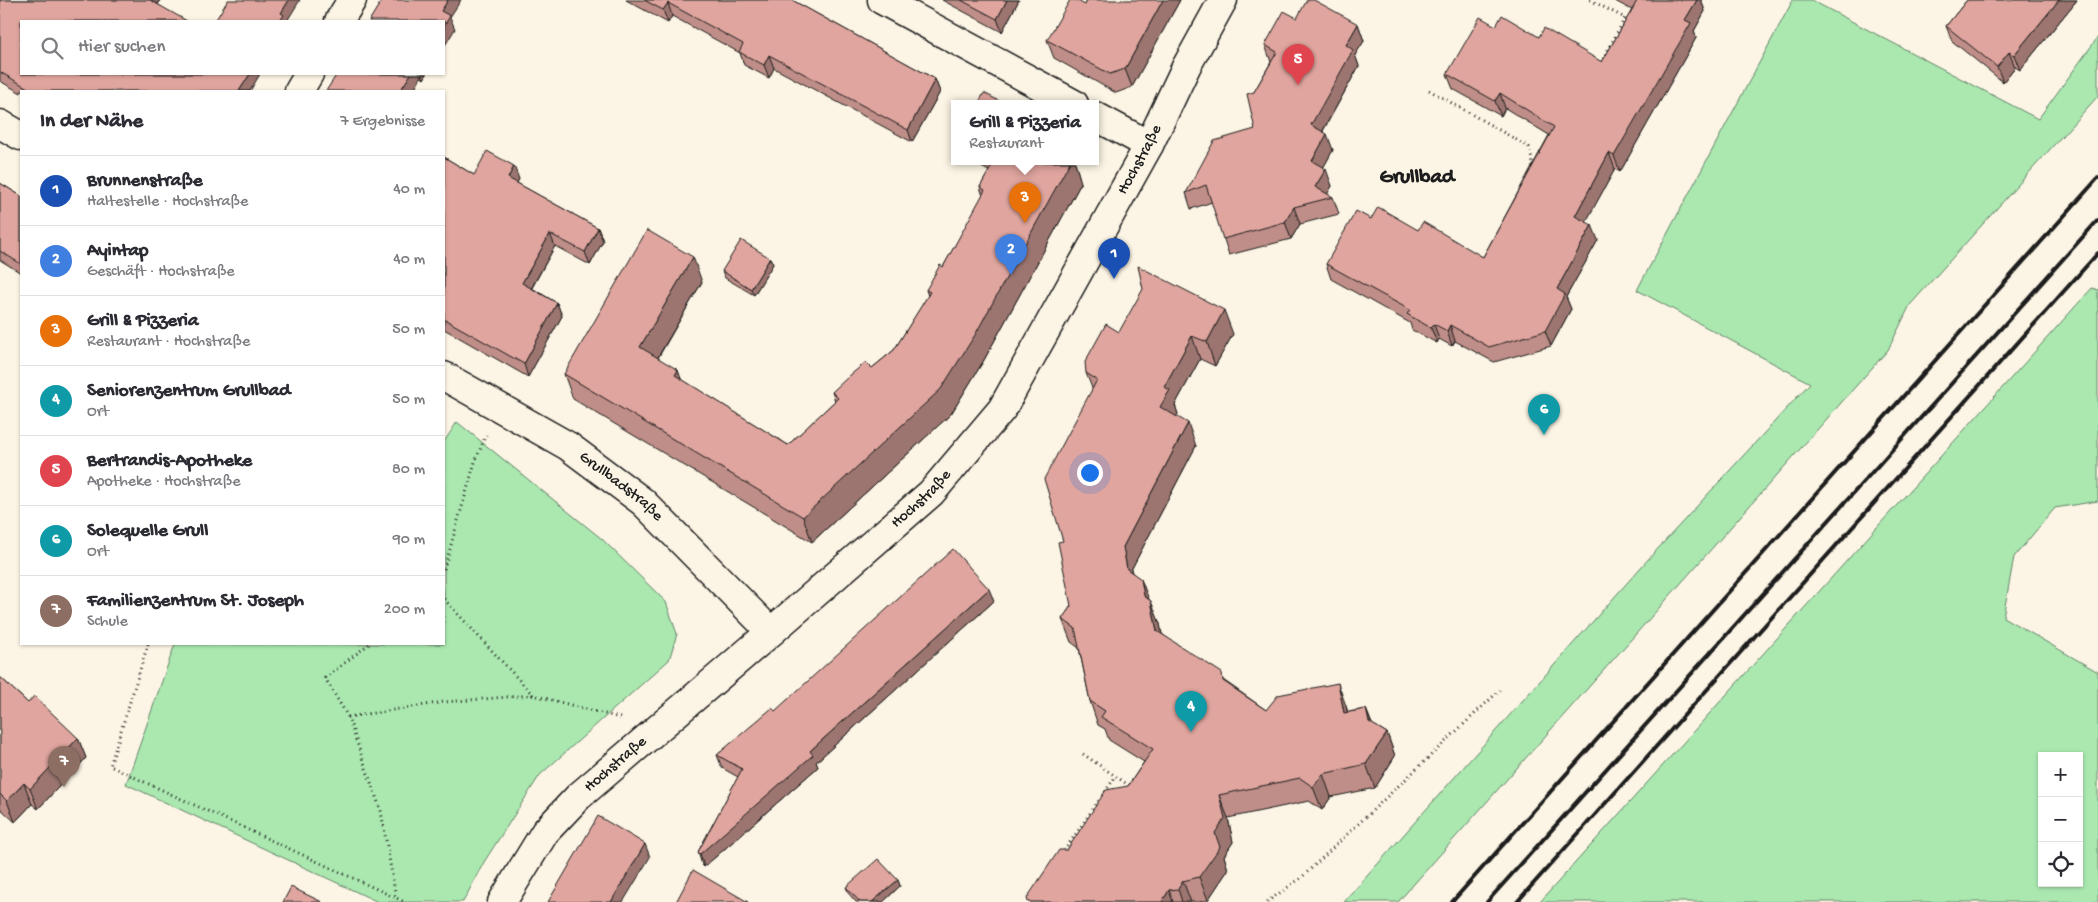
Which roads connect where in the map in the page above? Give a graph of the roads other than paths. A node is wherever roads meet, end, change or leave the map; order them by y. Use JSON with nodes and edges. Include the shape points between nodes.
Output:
{"nodes":[{"id":1,"x":352,"y":0,"type":"edge"},
{"id":2,"x":882,"y":0,"type":"edge"},
{"id":3,"x":1223,"y":0,"type":"edge"},
{"id":4,"x":340,"y":20,"type":"edge"},
{"id":5,"x":308,"y":75,"type":"edge"},
{"id":6,"x":300,"y":90,"type":"edge"},
{"id":7,"x":1067,"y":100,"type":"edge"},
{"id":8,"x":1099,"y":118,"type":"edge"},
{"id":9,"x":0,"y":124,"type":"edge"},
{"id":10,"x":20,"y":135,"type":"edge"},
{"id":11,"x":1149,"y":145,"type":"junction"},
{"id":12,"x":445,"y":377,"type":"edge"},
{"id":13,"x":771,"y":632,"type":"junction"},
{"id":14,"x":502,"y":902,"type":"edge"}],
"edges":[{"from":1,"to":4,"type":"street"},
{"from":2,"to":7,"type":"street"},
{"from":3,"to":11,"type":"street","name":"Hochstraße","via":[[1186,67]]},
{"from":5,"to":6,"type":"street"},
{"from":8,"to":11,"type":"street"},
{"from":9,"to":10,"type":"street"},
{"from":11,"to":13,"type":"street","name":"Hochstraße","via":[[1002,409],[931,493]]},
{"from":12,"to":13,"type":"street","name":"Grullbadstraße","via":[[568,446],[643,502]]},
{"from":13,"to":14,"type":"street","name":"Hochstraße","via":[[578,797],[545,832]]}]}
